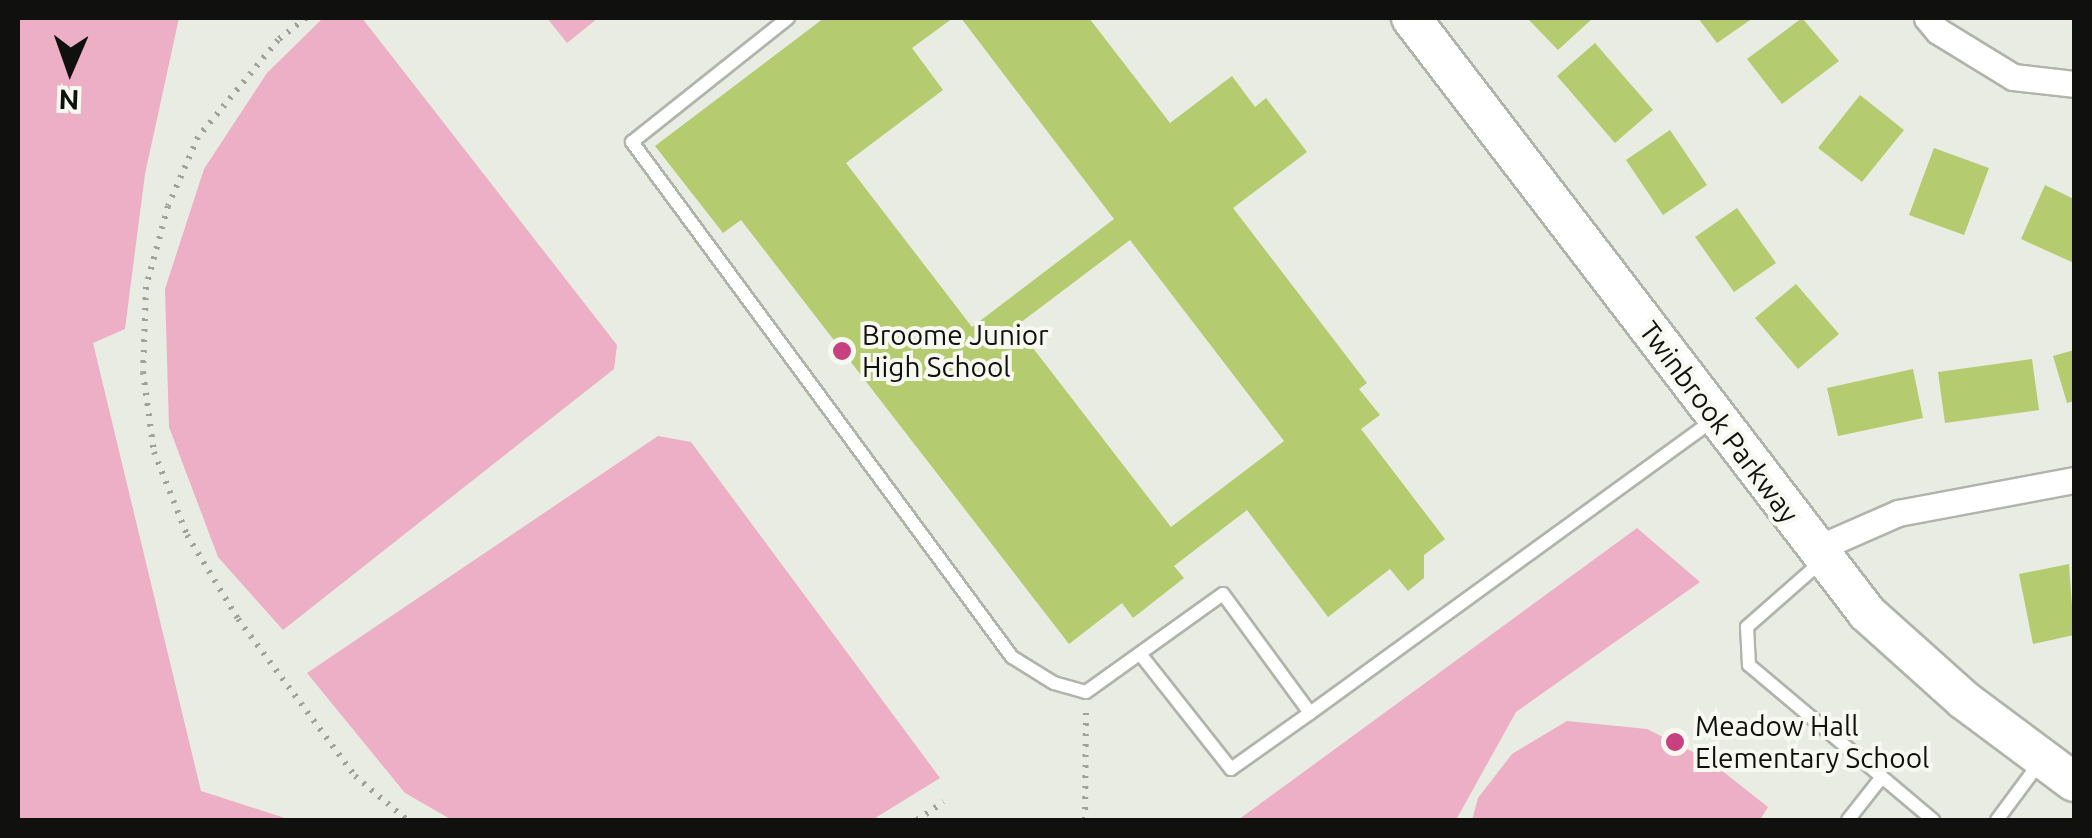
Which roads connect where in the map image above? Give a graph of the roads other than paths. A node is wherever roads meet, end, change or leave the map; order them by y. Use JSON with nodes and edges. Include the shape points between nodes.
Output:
{"nodes":[{"id":1,"x":788,"y":18,"type":"edge"},
{"id":2,"x":1411,"y":18,"type":"edge"},
{"id":3,"x":1927,"y":18,"type":"edge"},
{"id":4,"x":2074,"y":84,"type":"edge"},
{"id":5,"x":1716,"y":418,"type":"junction"},
{"id":6,"x":2074,"y":480,"type":"edge"},
{"id":7,"x":1820,"y":554,"type":"junction"},
{"id":8,"x":1141,"y":655,"type":"junction"},
{"id":9,"x":1310,"y":713,"type":"junction"},
{"id":10,"x":2042,"y":758,"type":"junction"},
{"id":11,"x":1882,"y":777,"type":"junction"},
{"id":12,"x":2074,"y":782,"type":"edge"},
{"id":13,"x":1848,"y":820,"type":"edge"},
{"id":14,"x":1933,"y":820,"type":"edge"},
{"id":15,"x":1997,"y":820,"type":"edge"}],
"edges":[{"from":1,"to":8,"type":"lane","via":[[632,142],[1012,657],[1086,692]]},
{"from":2,"to":5,"type":"street","name":"Twinbrook Parkway"},
{"from":3,"to":4,"type":"street","via":[[1938,32],[2013,77]]},
{"from":5,"to":7,"type":"street","name":"Twinbrook Parkway"},
{"from":5,"to":9,"type":"lane"},
{"from":6,"to":7,"type":"street","via":[[1898,513]]},
{"from":7,"to":10,"type":"street","name":"Twinbrook Parkway","via":[[1867,613],[1964,700]]},
{"from":7,"to":11,"type":"lane","via":[[1747,628],[1749,664]]},
{"from":8,"to":9,"type":"lane","via":[[1231,769]]},
{"from":8,"to":9,"type":"lane","via":[[1223,594]]},
{"from":10,"to":12,"type":"street","name":"Twinbrook Parkway"},
{"from":10,"to":15,"type":"lane"},
{"from":11,"to":13,"type":"lane"},
{"from":11,"to":14,"type":"lane"}]}
